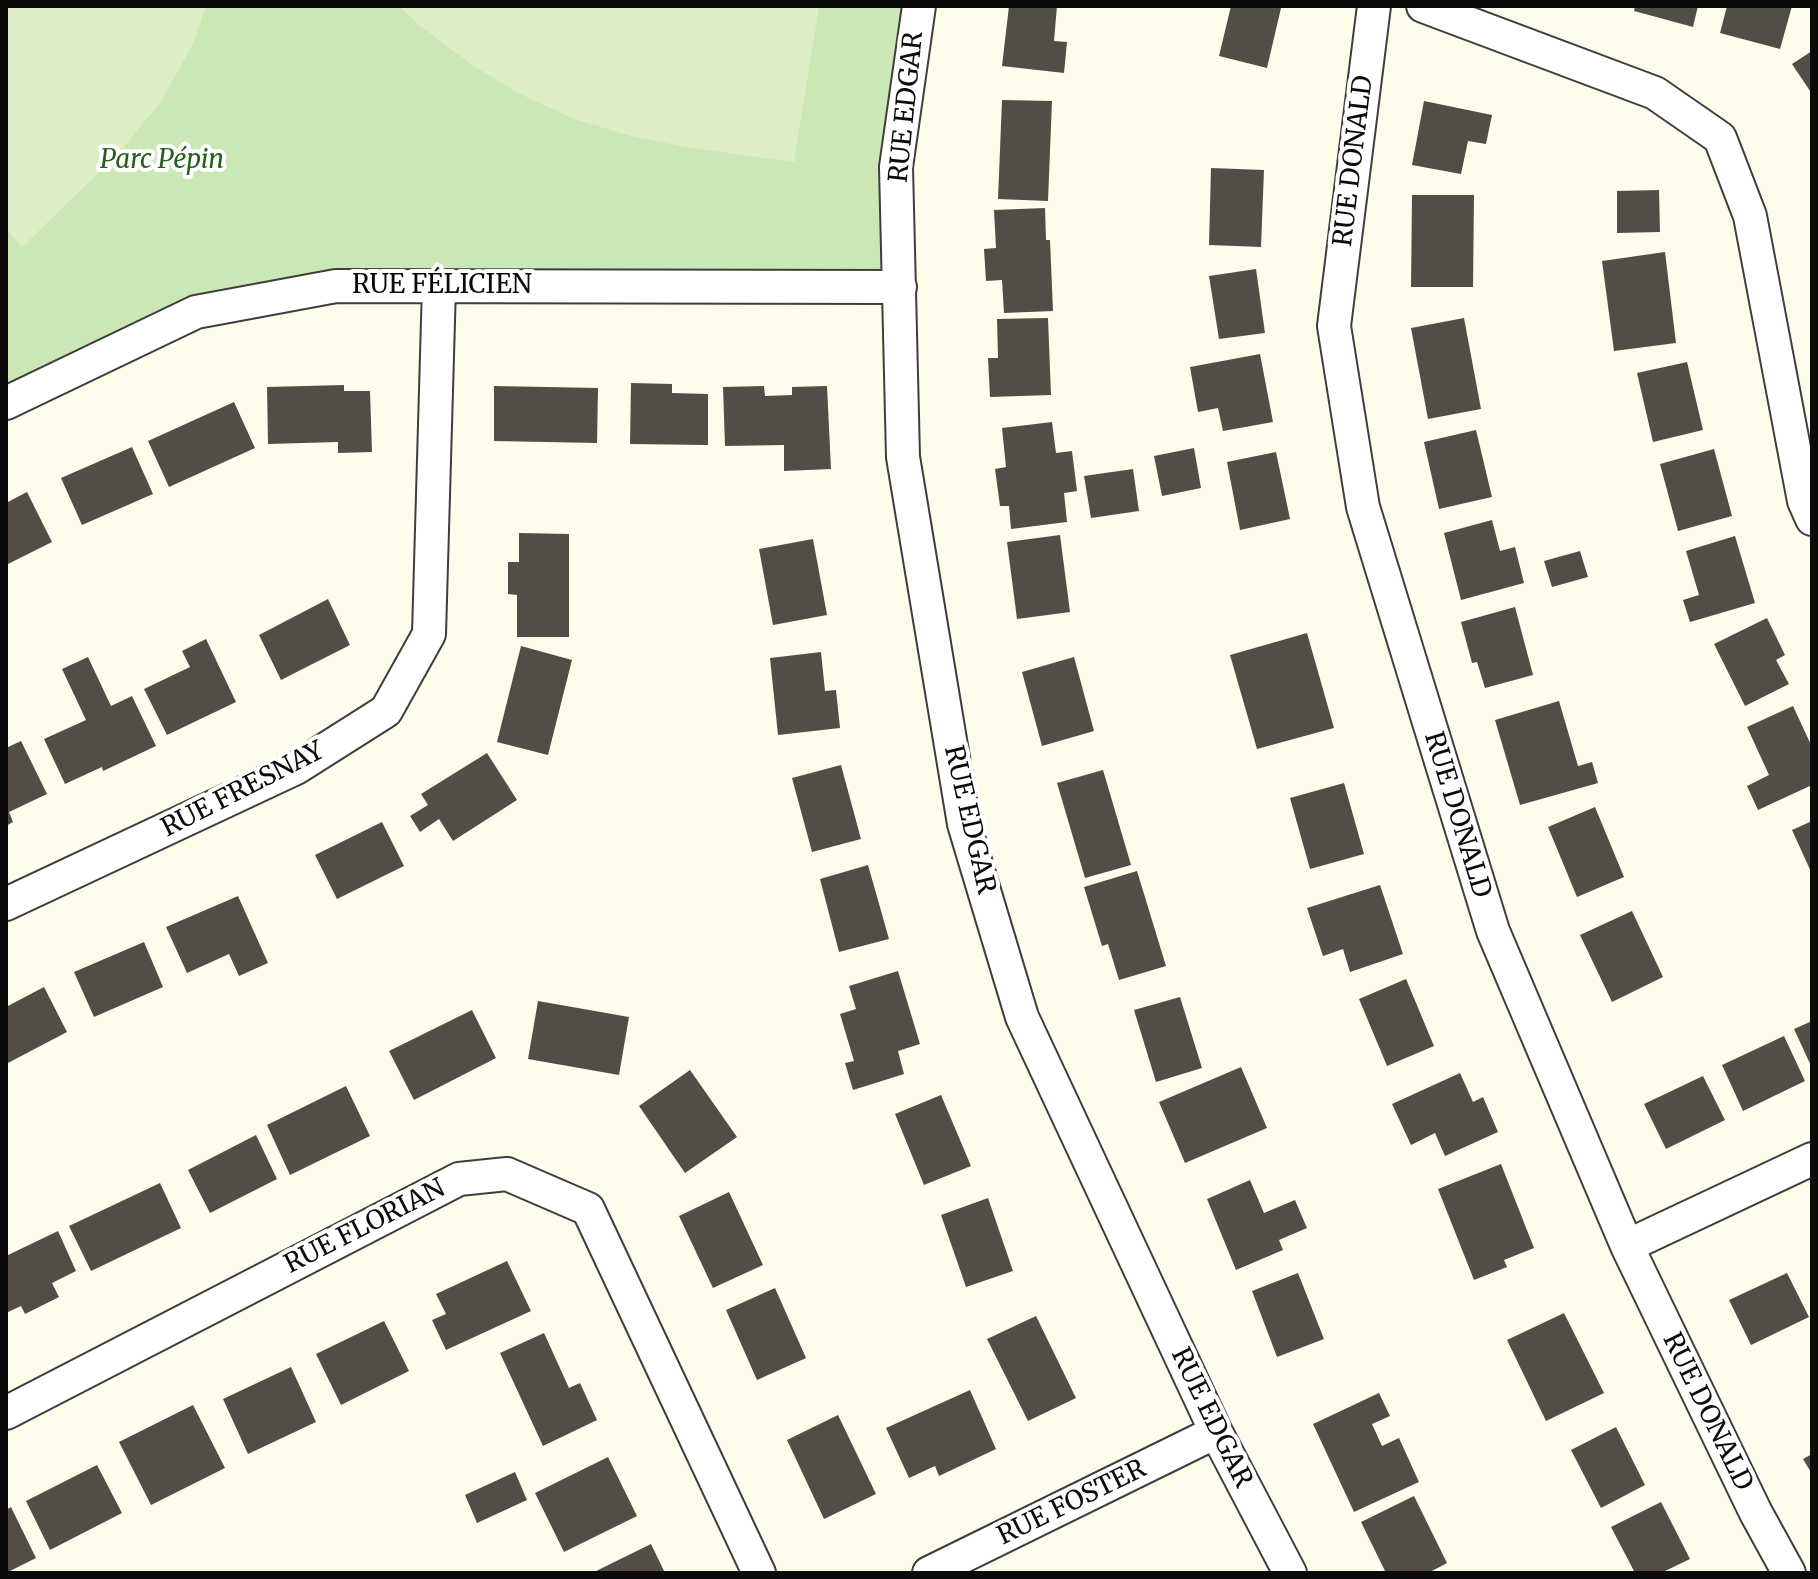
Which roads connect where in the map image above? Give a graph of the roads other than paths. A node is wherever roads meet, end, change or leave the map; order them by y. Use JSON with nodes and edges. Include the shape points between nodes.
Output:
{"nodes":[{"id":1,"x":919,"y":6,"type":"edge"},
{"id":2,"x":1374,"y":6,"type":"edge"},
{"id":3,"x":1423,"y":6,"type":"edge"},
{"id":4,"x":439,"y":286,"type":"junction"},
{"id":5,"x":900,"y":287,"type":"junction"},
{"id":6,"x":6,"y":403,"type":"edge"},
{"id":7,"x":1812,"y":519,"type":"edge"},
{"id":8,"x":6,"y":904,"type":"edge"},
{"id":9,"x":1812,"y":1159,"type":"edge"},
{"id":10,"x":1627,"y":1246,"type":"junction"},
{"id":11,"x":6,"y":1413,"type":"edge"},
{"id":12,"x":1216,"y":1432,"type":"junction"},
{"id":13,"x":759,"y":1573,"type":"edge"},
{"id":14,"x":929,"y":1573,"type":"edge"},
{"id":15,"x":1290,"y":1573,"type":"edge"},
{"id":16,"x":1789,"y":1573,"type":"edge"}],
"edges":[{"from":1,"to":5,"type":"street","name":"RUE EDGAR","via":[[896,167]]},
{"from":2,"to":10,"type":"street","name":"RUE DONALD","via":[[1334,326],[1363,507],[1493,931]]},
{"from":3,"to":7,"type":"street","via":[[1655,93],[1720,138],[1750,216],[1804,501]]},
{"from":4,"to":5,"type":"street","name":"RUE FÉLICIEN"},
{"from":4,"to":6,"type":"street","name":"RUE FÉLICIEN","via":[[336,286],[196,312]]},
{"from":4,"to":8,"type":"street","name":"RUE FRESNAY","via":[[429,634],[386,711],[296,768]]},
{"from":5,"to":12,"type":"street","name":"RUE EDGAR","via":[[903,457],[964,824],[1022,1017]]},
{"from":9,"to":10,"type":"street"},
{"from":10,"to":16,"type":"street","name":"RUE DONALD"},
{"from":11,"to":13,"type":"street","name":"RUE FLORIAN","via":[[459,1179],[507,1174],[588,1209]]},
{"from":12,"to":14,"type":"street","name":"RUE FOSTER"},
{"from":12,"to":15,"type":"street","name":"RUE EDGAR"}]}
